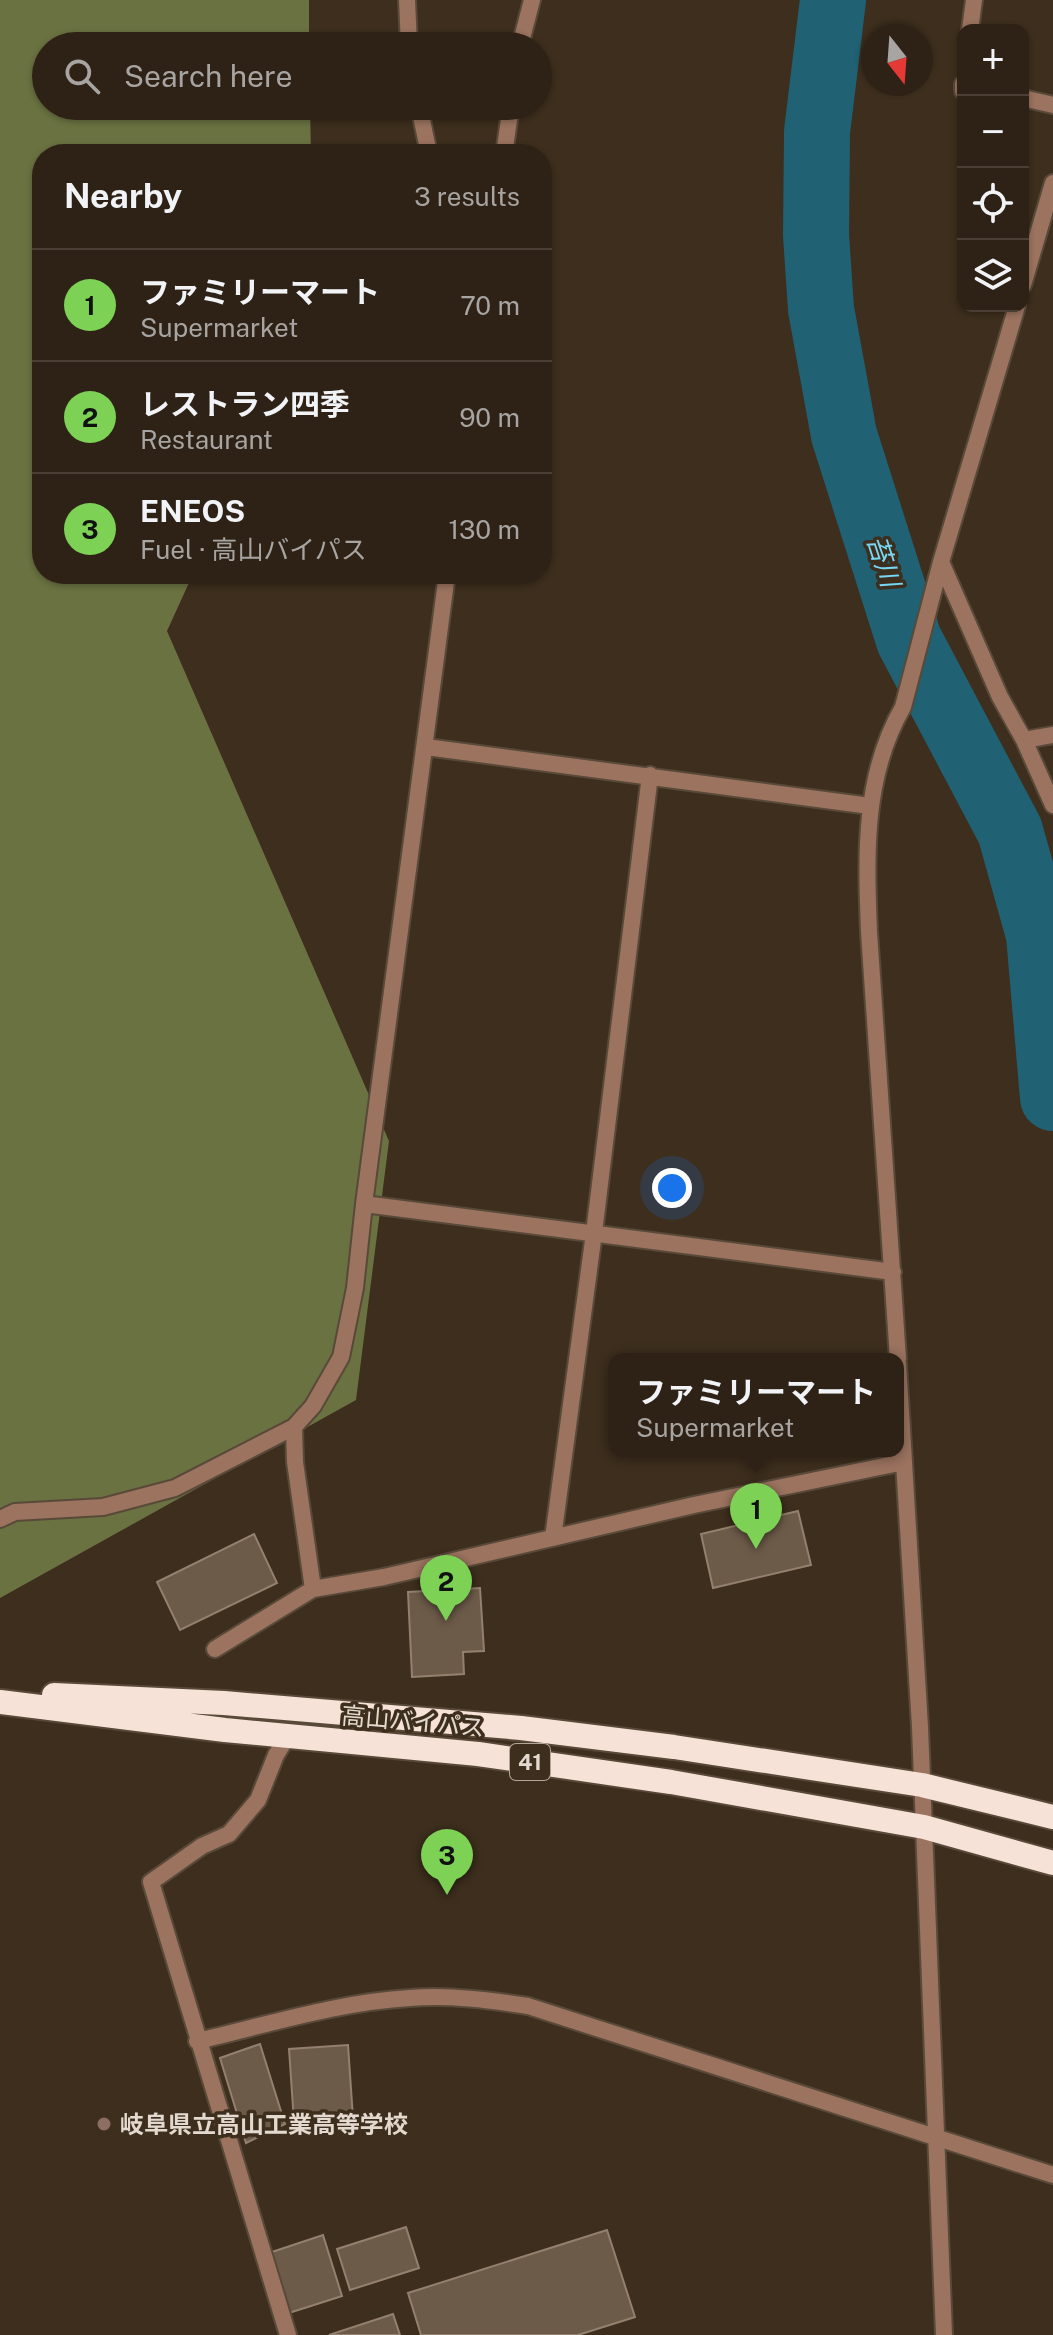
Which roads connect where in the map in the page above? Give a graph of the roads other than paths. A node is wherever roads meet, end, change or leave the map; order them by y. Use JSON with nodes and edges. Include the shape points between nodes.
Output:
{"nodes":[{"id":1,"x":407,"y":0,"type":"edge"},
{"id":2,"x":532,"y":0,"type":"edge"},
{"id":3,"x":974,"y":0,"type":"edge"},
{"id":4,"x":971,"y":24,"type":"edge"},
{"id":5,"x":408,"y":32,"type":"edge"},
{"id":6,"x":524,"y":32,"type":"edge"},
{"id":7,"x":1029,"y":99,"type":"edge"},
{"id":8,"x":1053,"y":105,"type":"edge"},
{"id":9,"x":422,"y":120,"type":"edge"},
{"id":10,"x":509,"y":120,"type":"edge"},
{"id":11,"x":427,"y":144,"type":"edge"},
{"id":12,"x":505,"y":144,"type":"edge"},
{"id":13,"x":1053,"y":183,"type":"edge"},
{"id":14,"x":1029,"y":265,"type":"edge"},
{"id":15,"x":1015,"y":312,"type":"edge"},
{"id":16,"x":941,"y":562,"type":"junction"},
{"id":17,"x":446,"y":584,"type":"edge"},
{"id":18,"x":1053,"y":735,"type":"edge"},
{"id":19,"x":1024,"y":740,"type":"junction"},
{"id":20,"x":426,"y":747,"type":"junction"},
{"id":21,"x":650,"y":775,"type":"junction"},
{"id":22,"x":1053,"y":805,"type":"edge"},
{"id":23,"x":870,"y":806,"type":"junction"},
{"id":24,"x":364,"y":1204,"type":"junction"},
{"id":25,"x":594,"y":1233,"type":"junction"},
{"id":26,"x":893,"y":1272,"type":"junction"},
{"id":27,"x":898,"y":1353,"type":"edge"},
{"id":28,"x":294,"y":1427,"type":"junction"},
{"id":29,"x":904,"y":1457,"type":"edge"},
{"id":30,"x":904,"y":1462,"type":"junction"},
{"id":31,"x":0,"y":1519,"type":"edge"},
{"id":32,"x":553,"y":1538,"type":"junction"},
{"id":33,"x":313,"y":1589,"type":"junction"},
{"id":34,"x":215,"y":1649,"type":"dead end"},
{"id":35,"x":0,"y":1692,"type":"edge"},
{"id":36,"x":0,"y":1702,"type":"edge"},
{"id":37,"x":287,"y":1737,"type":"junction"},
{"id":38,"x":922,"y":1785,"type":"junction"},
{"id":39,"x":1053,"y":1817,"type":"edge"},
{"id":40,"x":924,"y":1827,"type":"junction"},
{"id":41,"x":1053,"y":1863,"type":"edge"},
{"id":42,"x":197,"y":2041,"type":"junction"},
{"id":43,"x":937,"y":2139,"type":"junction"},
{"id":44,"x":1053,"y":2175,"type":"edge"},
{"id":45,"x":288,"y":2335,"type":"edge"},
{"id":46,"x":944,"y":2335,"type":"edge"}],
"edges":[{"from":1,"to":5,"type":"street"},
{"from":2,"to":6,"type":"street"},
{"from":3,"to":4,"type":"street"},
{"from":7,"to":8,"type":"street"},
{"from":9,"to":11,"type":"street"},
{"from":10,"to":12,"type":"street"},
{"from":13,"to":14,"type":"street"},
{"from":15,"to":16,"type":"street"},
{"from":16,"to":19,"type":"street"},
{"from":16,"to":23,"type":"street","via":[[903,707],[891,728]]},
{"from":17,"to":20,"type":"street"},
{"from":18,"to":19,"type":"street"},
{"from":19,"to":22,"type":"street"},
{"from":20,"to":21,"type":"street"},
{"from":20,"to":24,"type":"street"},
{"from":21,"to":23,"type":"street"},
{"from":21,"to":25,"type":"street"},
{"from":23,"to":26,"type":"street","via":[[869,932]]},
{"from":24,"to":25,"type":"street"},
{"from":24,"to":28,"type":"street","via":[[341,1357],[313,1406]]},
{"from":25,"to":26,"type":"street"},
{"from":25,"to":32,"type":"street"},
{"from":26,"to":27,"type":"street"},
{"from":28,"to":31,"type":"street","via":[[175,1488],[103,1507],[15,1512]]},
{"from":28,"to":33,"type":"street"},
{"from":29,"to":30,"type":"street"},
{"from":30,"to":32,"type":"street"},
{"from":30,"to":38,"type":"street"},
{"from":32,"to":33,"type":"street"},
{"from":33,"to":34,"type":"street"},
{"from":35,"to":38,"type":"highway","name":"高山バイパス","number":"41","via":[[224,1703],[521,1728]]},
{"from":36,"to":37,"type":"highway","name":"高山バイパス","number":"41"},
{"from":37,"to":40,"type":"highway","name":"高山バイパス","number":"41","via":[[478,1754]]},
{"from":37,"to":42,"type":"street","via":[[258,1800],[229,1834],[151,1882]]},
{"from":38,"to":39,"type":"highway","name":"高山バイパス","number":"41"},
{"from":38,"to":40,"type":"street"},
{"from":40,"to":41,"type":"highway","name":"高山バイパス","number":"41"},
{"from":40,"to":43,"type":"street"},
{"from":42,"to":43,"type":"street","via":[[364,2003],[479,1998],[528,2006]]},
{"from":42,"to":45,"type":"street"},
{"from":43,"to":44,"type":"street"},
{"from":43,"to":46,"type":"street"}]}
